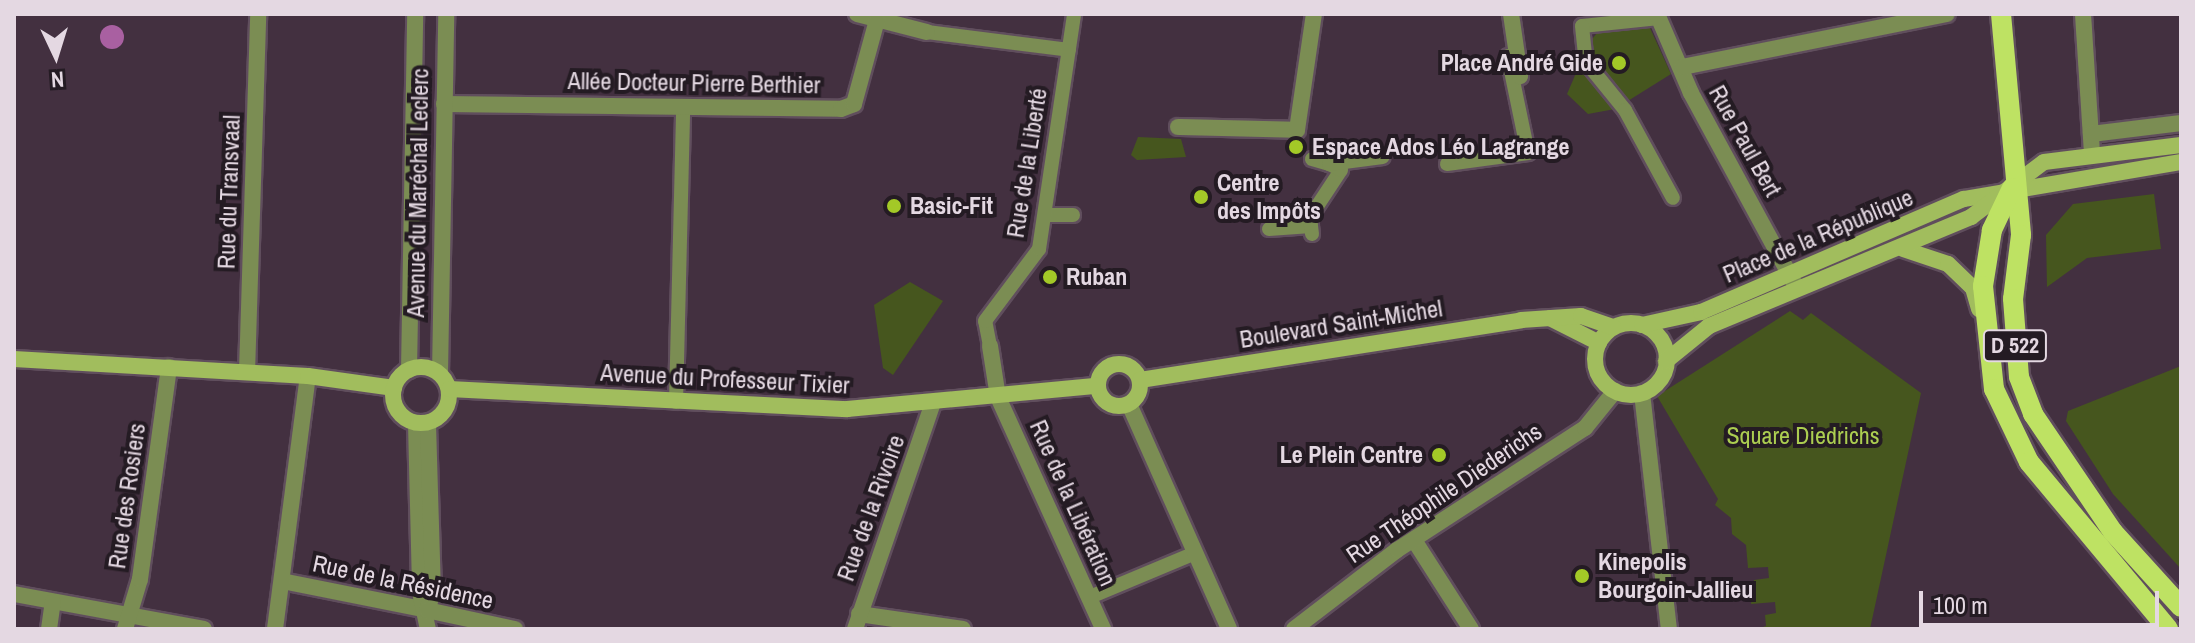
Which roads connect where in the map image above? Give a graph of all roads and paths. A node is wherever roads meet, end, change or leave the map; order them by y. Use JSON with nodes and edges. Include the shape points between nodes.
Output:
{"nodes":[{"id":1,"x":258,"y":14,"type":"edge"},
{"id":2,"x":415,"y":14,"type":"edge"},
{"id":3,"x":446,"y":14,"type":"edge"},
{"id":4,"x":857,"y":14,"type":"edge"},
{"id":5,"x":1074,"y":14,"type":"edge"},
{"id":6,"x":1314,"y":14,"type":"edge"},
{"id":7,"x":1511,"y":14,"type":"edge"},
{"id":8,"x":1947,"y":14,"type":"edge"},
{"id":9,"x":2001,"y":14,"type":"edge"},
{"id":10,"x":2083,"y":14,"type":"edge"},
{"id":11,"x":1658,"y":16,"type":"edge"},
{"id":12,"x":877,"y":20,"type":"junction"},
{"id":13,"x":913,"y":21,"type":"edge"},
{"id":14,"x":927,"y":32,"type":"joint"},
{"id":15,"x":1069,"y":50,"type":"junction"},
{"id":16,"x":1508,"y":56,"type":"dead end"},
{"id":17,"x":1682,"y":67,"type":"junction"},
{"id":18,"x":1520,"y":76,"type":"dead end"},
{"id":19,"x":444,"y":104,"type":"junction"},
{"id":20,"x":683,"y":108,"type":"junction"},
{"id":21,"x":2181,"y":123,"type":"edge"},
{"id":22,"x":1178,"y":127,"type":"dead end"},
{"id":23,"x":2091,"y":134,"type":"junction"},
{"id":24,"x":2181,"y":145,"type":"edge"},
{"id":25,"x":2092,"y":155,"type":"junction"},
{"id":26,"x":1383,"y":157,"type":"dead end"},
{"id":27,"x":1312,"y":159,"type":"dead end"},
{"id":28,"x":2181,"y":162,"type":"edge"},
{"id":29,"x":1329,"y":164,"type":"junction"},
{"id":30,"x":1447,"y":164,"type":"dead end"},
{"id":31,"x":2012,"y":188,"type":"junction"},
{"id":32,"x":1673,"y":198,"type":"dead end"},
{"id":33,"x":1045,"y":215,"type":"junction"},
{"id":34,"x":1073,"y":215,"type":"dead end"},
{"id":35,"x":1269,"y":229,"type":"dead end"},
{"id":36,"x":1901,"y":249,"type":"junction"},
{"id":37,"x":411,"y":264,"type":"junction"},
{"id":38,"x":442,"y":264,"type":"junction"},
{"id":39,"x":1793,"y":281,"type":"junction"},
{"id":40,"x":1549,"y":317,"type":"junction"},
{"id":41,"x":1983,"y":321,"type":"junction"},
{"id":42,"x":1642,"y":325,"type":"junction"},
{"id":43,"x":1613,"y":327,"type":"junction"},
{"id":44,"x":1599,"y":343,"type":"junction"},
{"id":45,"x":990,"y":346,"type":"joint"},
{"id":46,"x":14,"y":359,"type":"edge"},
{"id":47,"x":1666,"y":361,"type":"junction"},
{"id":48,"x":169,"y":367,"type":"junction"},
{"id":49,"x":409,"y":370,"type":"junction"},
{"id":50,"x":247,"y":372,"type":"junction"},
{"id":51,"x":440,"y":374,"type":"junction"},
{"id":52,"x":308,"y":376,"type":"junction"},
{"id":53,"x":1140,"y":380,"type":"junction"},
{"id":54,"x":1097,"y":386,"type":"junction"},
{"id":55,"x":394,"y":388,"type":"junction"},
{"id":56,"x":449,"y":389,"type":"junction"},
{"id":57,"x":1615,"y":391,"type":"junction"},
{"id":58,"x":1642,"y":393,"type":"junction"},
{"id":59,"x":998,"y":397,"type":"junction"},
{"id":60,"x":676,"y":402,"type":"junction"},
{"id":61,"x":933,"y":403,"type":"junction"},
{"id":62,"x":1129,"y":404,"type":"junction"},
{"id":63,"x":422,"y":423,"type":"junction"},
{"id":64,"x":1414,"y":540,"type":"junction"},
{"id":65,"x":1195,"y":553,"type":"junction"},
{"id":66,"x":282,"y":581,"type":"junction"},
{"id":67,"x":14,"y":594,"type":"edge"},
{"id":68,"x":1090,"y":597,"type":"junction"},
{"id":69,"x":53,"y":602,"type":"junction"},
{"id":70,"x":2181,"y":607,"type":"edge"},
{"id":71,"x":427,"y":610,"type":"junction"},
{"id":72,"x":127,"y":621,"type":"edge"},
{"id":73,"x":857,"y":621,"type":"edge"},
{"id":74,"x":49,"y":629,"type":"edge"},
{"id":75,"x":204,"y":629,"type":"edge"},
{"id":76,"x":275,"y":629,"type":"edge"},
{"id":77,"x":428,"y":629,"type":"edge"},
{"id":78,"x":515,"y":629,"type":"edge"},
{"id":79,"x":963,"y":629,"type":"edge"},
{"id":80,"x":1103,"y":629,"type":"edge"},
{"id":81,"x":1229,"y":629,"type":"edge"},
{"id":82,"x":1294,"y":629,"type":"edge"},
{"id":83,"x":1471,"y":629,"type":"edge"},
{"id":84,"x":1669,"y":629,"type":"edge"},
{"id":85,"x":2168,"y":629,"type":"edge"}],
"edges":[{"from":1,"to":50,"type":"street","name":"Rue du Transvaal"},
{"from":2,"to":37,"type":"street","name":"Avenue du Maréchal Leclerc"},
{"from":3,"to":19,"type":"street","name":"Avenue du Maréchal Leclerc"},
{"from":4,"to":12,"type":"street"},
{"from":5,"to":15,"type":"street","name":"Rue de la Liberté"},
{"from":6,"to":22,"type":"street","via":[[1297,130]]},
{"from":7,"to":18,"type":"street"},
{"from":8,"to":17,"type":"street"},
{"from":9,"to":31,"type":"main road","number":"D 522","via":[[2015,139]]},
{"from":10,"to":23,"type":"street"},
{"from":11,"to":17,"type":"street","name":"Rue Paul Bert"},
{"from":11,"to":32,"type":"street","via":[[1582,26],[1586,62],[1625,110]]},
{"from":12,"to":13,"type":"street"},
{"from":12,"to":20,"type":"street","name":"Allée Docteur Pierre Berthier","via":[[854,104]]},
{"from":13,"to":14,"type":"street"},
{"from":14,"to":15,"type":"street"},
{"from":15,"to":33,"type":"street","name":"Rue de la Liberté"},
{"from":16,"to":30,"type":"street","via":[[1528,153]]},
{"from":17,"to":39,"type":"street","name":"Rue Paul Bert"},
{"from":19,"to":20,"type":"street","name":"Allée Docteur Pierre Berthier"},
{"from":19,"to":38,"type":"street","name":"Avenue du Maréchal Leclerc"},
{"from":20,"to":60,"type":"street"},
{"from":21,"to":23,"type":"street"},
{"from":23,"to":25,"type":"street"},
{"from":24,"to":25,"type":"main road","name":"Place de la République"},
{"from":25,"to":31,"type":"main road","name":"Place de la République","via":[[2044,162]]},
{"from":26,"to":29,"type":"street"},
{"from":27,"to":29,"type":"street"},
{"from":28,"to":31,"type":"main road","name":"Place de la République"},
{"from":29,"to":35,"type":"street","via":[[1341,170],[1311,230]]},
{"from":31,"to":36,"type":"main road","name":"Place de la République","via":[[1971,217]]},
{"from":31,"to":39,"type":"main road","name":"Place de la République","via":[[1964,199]]},
{"from":31,"to":41,"type":"main road","number":"D 522","via":[[1988,246]]},
{"from":31,"to":70,"type":"main road","number":"D 522","via":[[2021,235],[2014,339],[2033,414],[2113,532]]},
{"from":33,"to":34,"type":"street"},
{"from":33,"to":45,"type":"street","name":"Rue de la Liberté","via":[[1039,249],[985,321]]},
{"from":36,"to":39,"type":"main road","name":"Place de la République"},
{"from":36,"to":41,"type":"main road","via":[[1948,264],[1973,288]]},
{"from":37,"to":38,"type":"street"},
{"from":37,"to":49,"type":"street","name":"Avenue du Maréchal Leclerc"},
{"from":38,"to":51,"type":"street","name":"Avenue du Maréchal Leclerc"},
{"from":39,"to":42,"type":"main road","name":"Place de la République","via":[[1701,312]]},
{"from":39,"to":47,"type":"main road","name":"Place de la République","via":[[1709,326]]},
{"from":40,"to":43,"type":"main road","name":"Boulevard Saint-Michel","via":[[1581,316]]},
{"from":40,"to":44,"type":"main road"},
{"from":40,"to":53,"type":"main road","name":"Boulevard Saint-Michel"},
{"from":41,"to":85,"type":"main road","number":"D 522","via":[[1994,389],[2029,462]]},
{"from":42,"to":43,"type":"main road"},
{"from":42,"to":47,"type":"main road","via":[[1657,335]]},
{"from":43,"to":44,"type":"main road"},
{"from":44,"to":57,"type":"main road","via":[[1595,365]]},
{"from":45,"to":59,"type":"street","name":"Rue de la Liberté"},
{"from":46,"to":48,"type":"main road"},
{"from":47,"to":58,"type":"main road","via":[[1661,378]]},
{"from":48,"to":50,"type":"main road"},
{"from":48,"to":72,"type":"street","name":"Rue des Rosiers"},
{"from":49,"to":51,"type":"main road"},
{"from":49,"to":55,"type":"main road"},
{"from":50,"to":52,"type":"main road"},
{"from":51,"to":56,"type":"main road"},
{"from":52,"to":55,"type":"main road"},
{"from":52,"to":66,"type":"street"},
{"from":53,"to":54,"type":"main road","via":[[1120,363],[1101,372]]},
{"from":53,"to":62,"type":"main road"},
{"from":54,"to":59,"type":"main road","name":"Avenue du Professeur Tixier"},
{"from":54,"to":62,"type":"main road","via":[[1108,403]]},
{"from":55,"to":63,"type":"main road","via":[[395,406]]},
{"from":56,"to":60,"type":"main road","name":"Avenue du Professeur Tixier"},
{"from":56,"to":63,"type":"main road","via":[[443,414]]},
{"from":57,"to":58,"type":"main road"},
{"from":57,"to":64,"type":"street","name":"Rue Théophile Diederichs","via":[[1585,428]]},
{"from":58,"to":84,"type":"street"},
{"from":59,"to":61,"type":"main road","name":"Avenue du Professeur Tixier"},
{"from":59,"to":68,"type":"street","name":"Rue de la Libération"},
{"from":60,"to":61,"type":"main road","name":"Avenue du Professeur Tixier","via":[[847,409]]},
{"from":61,"to":73,"type":"street","name":"Rue de la Rivoire"},
{"from":62,"to":65,"type":"street"},
{"from":63,"to":71,"type":"street","via":[[433,593]]},
{"from":64,"to":82,"type":"street","name":"Rue Théophile Diederichs"},
{"from":64,"to":83,"type":"street"},
{"from":65,"to":68,"type":"street"},
{"from":65,"to":81,"type":"street"},
{"from":66,"to":71,"type":"street","name":"Rue de la Résidence"},
{"from":66,"to":76,"type":"street"},
{"from":67,"to":69,"type":"street"},
{"from":68,"to":80,"type":"street","name":"Rue de la Libération"},
{"from":69,"to":72,"type":"street"},
{"from":69,"to":74,"type":"street"},
{"from":71,"to":77,"type":"street"},
{"from":71,"to":78,"type":"street","name":"Rue de la Résidence"},
{"from":72,"to":75,"type":"street"},
{"from":73,"to":79,"type":"street"}]}
